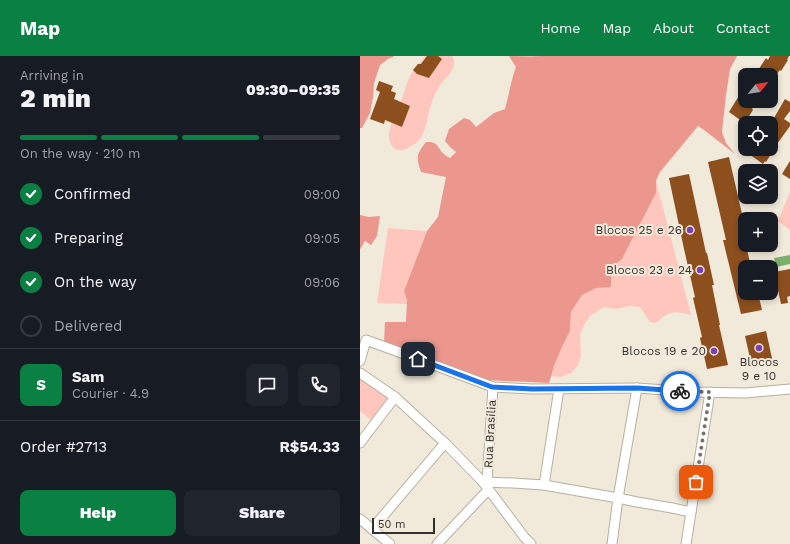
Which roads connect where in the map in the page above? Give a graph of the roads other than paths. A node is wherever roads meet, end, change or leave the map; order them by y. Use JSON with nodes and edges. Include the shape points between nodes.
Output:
{"nodes":[{"id":1,"x":360,"y":361,"type":"edge"},
{"id":2,"x":360,"y":373,"type":"edge"},
{"id":3,"x":492,"y":387,"type":"junction"},
{"id":4,"x":637,"y":388,"type":"junction"},
{"id":5,"x":559,"y":389,"type":"junction"},
{"id":6,"x":790,"y":389,"type":"edge"},
{"id":7,"x":710,"y":392,"type":"junction"},
{"id":8,"x":395,"y":397,"type":"junction"},
{"id":9,"x":360,"y":443,"type":"edge"},
{"id":10,"x":444,"y":443,"type":"junction"},
{"id":11,"x":486,"y":485,"type":"junction"},
{"id":12,"x":544,"y":485,"type":"junction"},
{"id":13,"x":618,"y":498,"type":"junction"},
{"id":14,"x":691,"y":512,"type":"junction"},
{"id":15,"x":360,"y":519,"type":"edge"},
{"id":16,"x":372,"y":529,"type":"junction"},
{"id":17,"x":525,"y":542,"type":"edge"},
{"id":18,"x":390,"y":544,"type":"edge"},
{"id":19,"x":437,"y":544,"type":"edge"},
{"id":20,"x":612,"y":544,"type":"edge"},
{"id":21,"x":686,"y":544,"type":"edge"}],
"edges":[{"from":1,"to":3,"type":"street","via":[[366,340]]},
{"from":2,"to":8,"type":"street"},
{"from":3,"to":5,"type":"street"},
{"from":3,"to":11,"type":"street","name":"Rua Brasília"},
{"from":4,"to":5,"type":"street"},
{"from":4,"to":7,"type":"street"},
{"from":4,"to":13,"type":"street"},
{"from":5,"to":12,"type":"street"},
{"from":6,"to":7,"type":"street","via":[[745,393]]},
{"from":7,"to":14,"type":"street"},
{"from":8,"to":9,"type":"street"},
{"from":8,"to":10,"type":"street"},
{"from":10,"to":11,"type":"street"},
{"from":10,"to":16,"type":"street"},
{"from":11,"to":12,"type":"street"},
{"from":11,"to":17,"type":"street"},
{"from":11,"to":19,"type":"street"},
{"from":12,"to":13,"type":"street"},
{"from":13,"to":14,"type":"street"},
{"from":13,"to":20,"type":"street"},
{"from":14,"to":21,"type":"street"},
{"from":15,"to":16,"type":"street"},
{"from":16,"to":18,"type":"street"}]}
